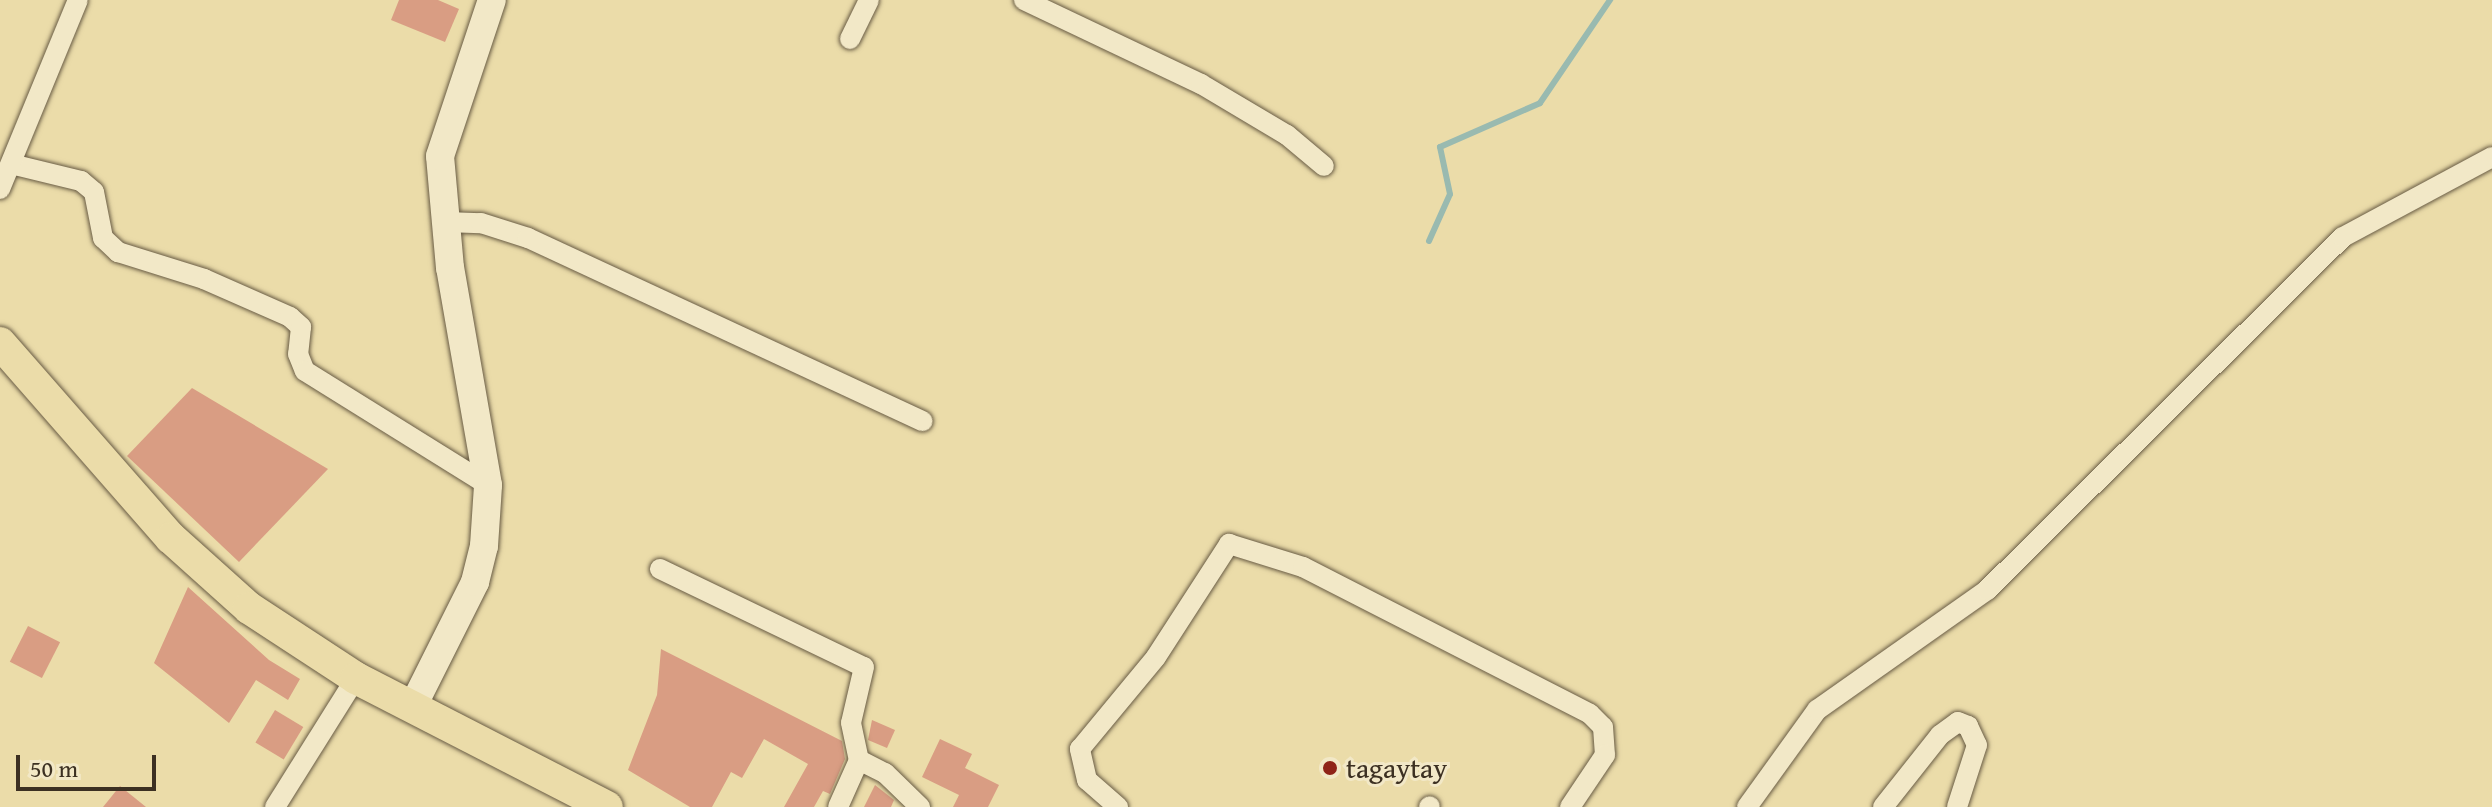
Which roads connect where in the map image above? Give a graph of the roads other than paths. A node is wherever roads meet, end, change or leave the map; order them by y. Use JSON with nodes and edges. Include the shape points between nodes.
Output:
{"nodes":[{"id":1,"x":78,"y":0,"type":"edge"},
{"id":2,"x":492,"y":0,"type":"edge"},
{"id":3,"x":869,"y":0,"type":"edge"},
{"id":4,"x":1038,"y":3,"type":"edge"},
{"id":5,"x":850,"y":39,"type":"dead end"},
{"id":6,"x":2492,"y":157,"type":"edge"},
{"id":7,"x":11,"y":164,"type":"junction"},
{"id":8,"x":1324,"y":166,"type":"dead end"},
{"id":9,"x":0,"y":189,"type":"edge"},
{"id":10,"x":445,"y":222,"type":"junction"},
{"id":11,"x":0,"y":343,"type":"edge"},
{"id":12,"x":923,"y":421,"type":"dead end"},
{"id":13,"x":488,"y":485,"type":"junction"},
{"id":14,"x":660,"y":569,"type":"dead end"},
{"id":15,"x":356,"y":678,"type":"junction"},
{"id":16,"x":412,"y":708,"type":"junction"},
{"id":17,"x":859,"y":760,"type":"junction"},
{"id":18,"x":275,"y":807,"type":"edge"},
{"id":19,"x":607,"y":807,"type":"edge"},
{"id":20,"x":838,"y":807,"type":"edge"},
{"id":21,"x":920,"y":807,"type":"edge"},
{"id":22,"x":1118,"y":807,"type":"edge"},
{"id":23,"x":1570,"y":807,"type":"edge"},
{"id":24,"x":1747,"y":807,"type":"edge"},
{"id":25,"x":1883,"y":807,"type":"edge"},
{"id":26,"x":1957,"y":807,"type":"edge"}],
"edges":[{"from":1,"to":7,"type":"street"},
{"from":2,"to":10,"type":"street","via":[[440,156]]},
{"from":3,"to":5,"type":"street"},
{"from":4,"to":8,"type":"street","via":[[1201,84],[1287,135]]},
{"from":6,"to":24,"type":"street","via":[[2343,237],[1987,590],[1817,710]]},
{"from":7,"to":9,"type":"street"},
{"from":7,"to":13,"type":"street","via":[[81,181],[94,192],[103,238],[118,252],[204,279],[290,317],[301,327],[298,354],[305,371]]},
{"from":10,"to":12,"type":"street","via":[[481,223],[528,238]]},
{"from":10,"to":13,"type":"street"},
{"from":11,"to":15,"type":"main road","via":[[210,576]]},
{"from":13,"to":16,"type":"street","via":[[475,582]]},
{"from":14,"to":17,"type":"street","via":[[857,659],[867,674],[851,723]]},
{"from":15,"to":16,"type":"main road"},
{"from":15,"to":18,"type":"street"},
{"from":16,"to":19,"type":"main road"},
{"from":17,"to":20,"type":"street"},
{"from":17,"to":21,"type":"street","via":[[885,773]]},
{"from":22,"to":23,"type":"street","via":[[1087,780],[1080,749],[1156,657],[1229,544],[1303,567],[1590,714],[1603,727],[1605,755]]},
{"from":25,"to":26,"type":"street","via":[[1940,735],[1958,722],[1968,726],[1977,745]]}]}
